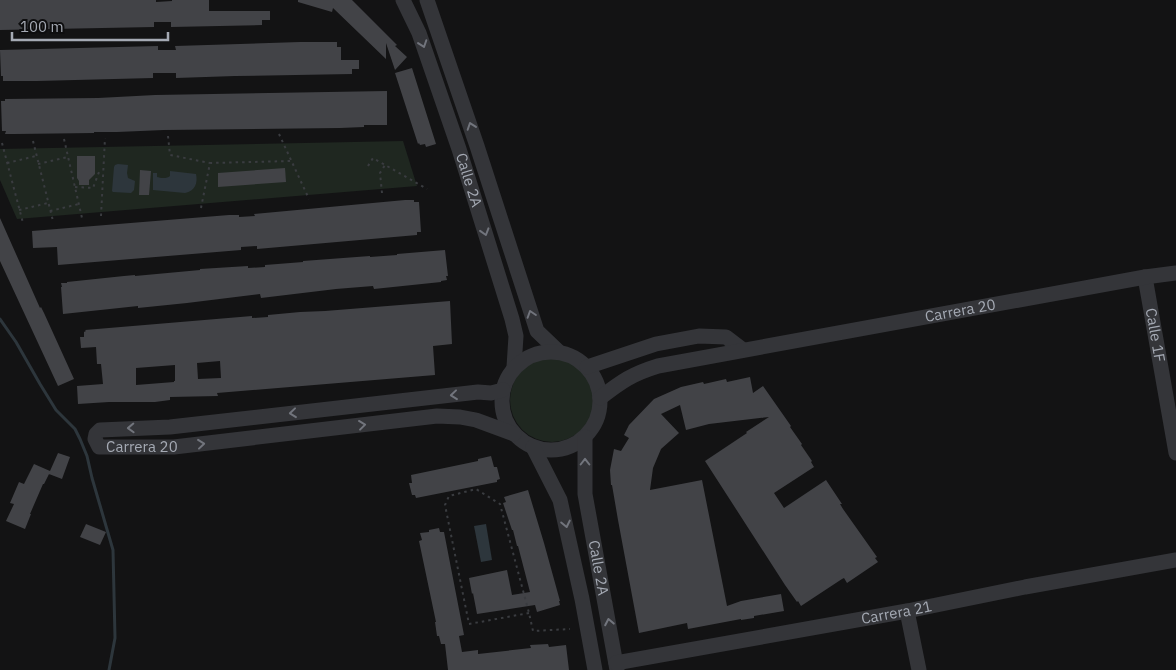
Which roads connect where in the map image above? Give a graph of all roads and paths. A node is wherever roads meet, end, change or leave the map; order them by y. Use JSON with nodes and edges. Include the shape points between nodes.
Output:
{"nodes":[{"id":1,"x":403,"y":0,"type":"edge"},
{"id":2,"x":427,"y":0,"type":"edge"},
{"id":3,"x":279,"y":134,"type":"dead end"},
{"id":4,"x":168,"y":136,"type":"dead end"},
{"id":5,"x":105,"y":138,"type":"dead end"},
{"id":6,"x":64,"y":139,"type":"dead end"},
{"id":7,"x":33,"y":141,"type":"dead end"},
{"id":8,"x":2,"y":143,"type":"dead end"},
{"id":9,"x":480,"y":152,"type":"junction"},
{"id":10,"x":36,"y":156,"type":"junction"},
{"id":11,"x":68,"y":156,"type":"junction"},
{"id":12,"x":461,"y":156,"type":"junction"},
{"id":13,"x":291,"y":161,"type":"junction"},
{"id":14,"x":7,"y":163,"type":"junction"},
{"id":15,"x":210,"y":163,"type":"junction"},
{"id":16,"x":38,"y":164,"type":"junction"},
{"id":17,"x":385,"y":165,"type":"junction"},
{"id":18,"x":368,"y":166,"type":"dead end"},
{"id":19,"x":103,"y":172,"type":"junction"},
{"id":20,"x":76,"y":187,"type":"junction"},
{"id":21,"x":427,"y":189,"type":"dead end"},
{"id":22,"x":382,"y":193,"type":"dead end"},
{"id":23,"x":309,"y":199,"type":"dead end"},
{"id":24,"x":48,"y":204,"type":"junction"},
{"id":25,"x":79,"y":204,"type":"junction"},
{"id":26,"x":202,"y":208,"type":"dead end"},
{"id":27,"x":19,"y":210,"type":"junction"},
{"id":28,"x":50,"y":210,"type":"junction"},
{"id":29,"x":100,"y":216,"type":"dead end"},
{"id":30,"x":82,"y":218,"type":"dead end"},
{"id":31,"x":53,"y":220,"type":"dead end"},
{"id":32,"x":23,"y":223,"type":"dead end"},
{"id":33,"x":1176,"y":272,"type":"edge"},
{"id":34,"x":1145,"y":277,"type":"junction"},
{"id":35,"x":743,"y":350,"type":"junction"},
{"id":36,"x":559,"y":352,"type":"junction"},
{"id":37,"x":514,"y":367,"type":"junction"},
{"id":38,"x":587,"y":367,"type":"junction"},
{"id":39,"x":503,"y":390,"type":"junction"},
{"id":40,"x":600,"y":398,"type":"junction"},
{"id":41,"x":514,"y":434,"type":"junction"},
{"id":42,"x":585,"y":437,"type":"junction"},
{"id":43,"x":533,"y":447,"type":"junction"},
{"id":44,"x":1176,"y":452,"type":"edge"},
{"id":45,"x":1176,"y":560,"type":"edge"},
{"id":46,"x":907,"y":611,"type":"junction"},
{"id":47,"x":529,"y":613,"type":"junction"},
{"id":48,"x":570,"y":629,"type":"dead end"},
{"id":49,"x":617,"y":666,"type":"edge"},
{"id":50,"x":595,"y":670,"type":"edge"},
{"id":51,"x":919,"y":670,"type":"edge"}],
"edges":[{"from":1,"to":12,"type":"street","name":"Calle 2A","one_way":true,"via":[[419,33]]},
{"from":9,"to":2,"type":"street","name":"Calle 2A","one_way":true},
{"from":3,"to":13,"type":"path"},
{"from":4,"to":15,"type":"path","via":[[170,155]]},
{"from":5,"to":19,"type":"path"},
{"from":6,"to":11,"type":"path"},
{"from":7,"to":10,"type":"path"},
{"from":8,"to":14,"type":"path"},
{"from":9,"to":12,"type":"street"},
{"from":36,"to":9,"type":"street","name":"Calle 2A","one_way":true,"via":[[536,331]]},
{"from":10,"to":14,"type":"path"},
{"from":10,"to":16,"type":"path"},
{"from":11,"to":16,"type":"path"},
{"from":11,"to":20,"type":"path"},
{"from":12,"to":37,"type":"street","name":"Calle 2A","one_way":true,"via":[[512,319],[516,336]]},
{"from":13,"to":15,"type":"path"},
{"from":13,"to":23,"type":"path"},
{"from":14,"to":27,"type":"path"},
{"from":15,"to":26,"type":"path"},
{"from":16,"to":24,"type":"path"},
{"from":17,"to":18,"type":"path","via":[[373,158]]},
{"from":17,"to":21,"type":"path"},
{"from":17,"to":22,"type":"path","via":[[380,173]]},
{"from":19,"to":20,"type":"path","via":[[99,172],[93,188]]},
{"from":19,"to":29,"type":"path"},
{"from":20,"to":25,"type":"path"},
{"from":24,"to":27,"type":"path"},
{"from":24,"to":28,"type":"path"},
{"from":25,"to":28,"type":"path"},
{"from":25,"to":30,"type":"path"},
{"from":27,"to":32,"type":"path"},
{"from":28,"to":31,"type":"path"},
{"from":33,"to":34,"type":"street","name":"Carrera 20"},
{"from":34,"to":35,"type":"street","name":"Carrera 20"},
{"from":34,"to":44,"type":"street","name":"Calle 1F"},
{"from":35,"to":38,"type":"street","via":[[726,337],[700,336],[656,344]]},
{"from":35,"to":40,"type":"street","name":"Carrera 20","via":[[640,371]]},
{"from":36,"to":37,"type":"street","via":[[535,354]]},
{"from":36,"to":38,"type":"street","via":[[574,357]]},
{"from":37,"to":39,"type":"street"},
{"from":38,"to":40,"type":"street","via":[[596,381]]},
{"from":39,"to":41,"type":"street","via":[[502,412]]},
{"from":39,"to":41,"type":"street","name":"Carrera 20","one_way":true,"via":[[170,427],[100,430],[95,439],[99,447],[174,447],[437,416],[476,420]]},
{"from":40,"to":42,"type":"street","via":[[594,425]]},
{"from":41,"to":43,"type":"street"},
{"from":42,"to":43,"type":"street","via":[[561,449]]},
{"from":49,"to":42,"type":"street","name":"Calle 2A","one_way":true,"via":[[585,494]]},
{"from":43,"to":50,"type":"street","name":"Calle 2A","one_way":true,"via":[[560,500]]},
{"from":45,"to":46,"type":"street","name":"Carrera 21"},
{"from":46,"to":49,"type":"street","name":"Carrera 21"},
{"from":46,"to":51,"type":"street"},
{"from":47,"to":47,"type":"path","via":[[469,624],[445,505],[449,496],[476,489],[500,504]]},
{"from":47,"to":48,"type":"path","via":[[533,631]]}]}
